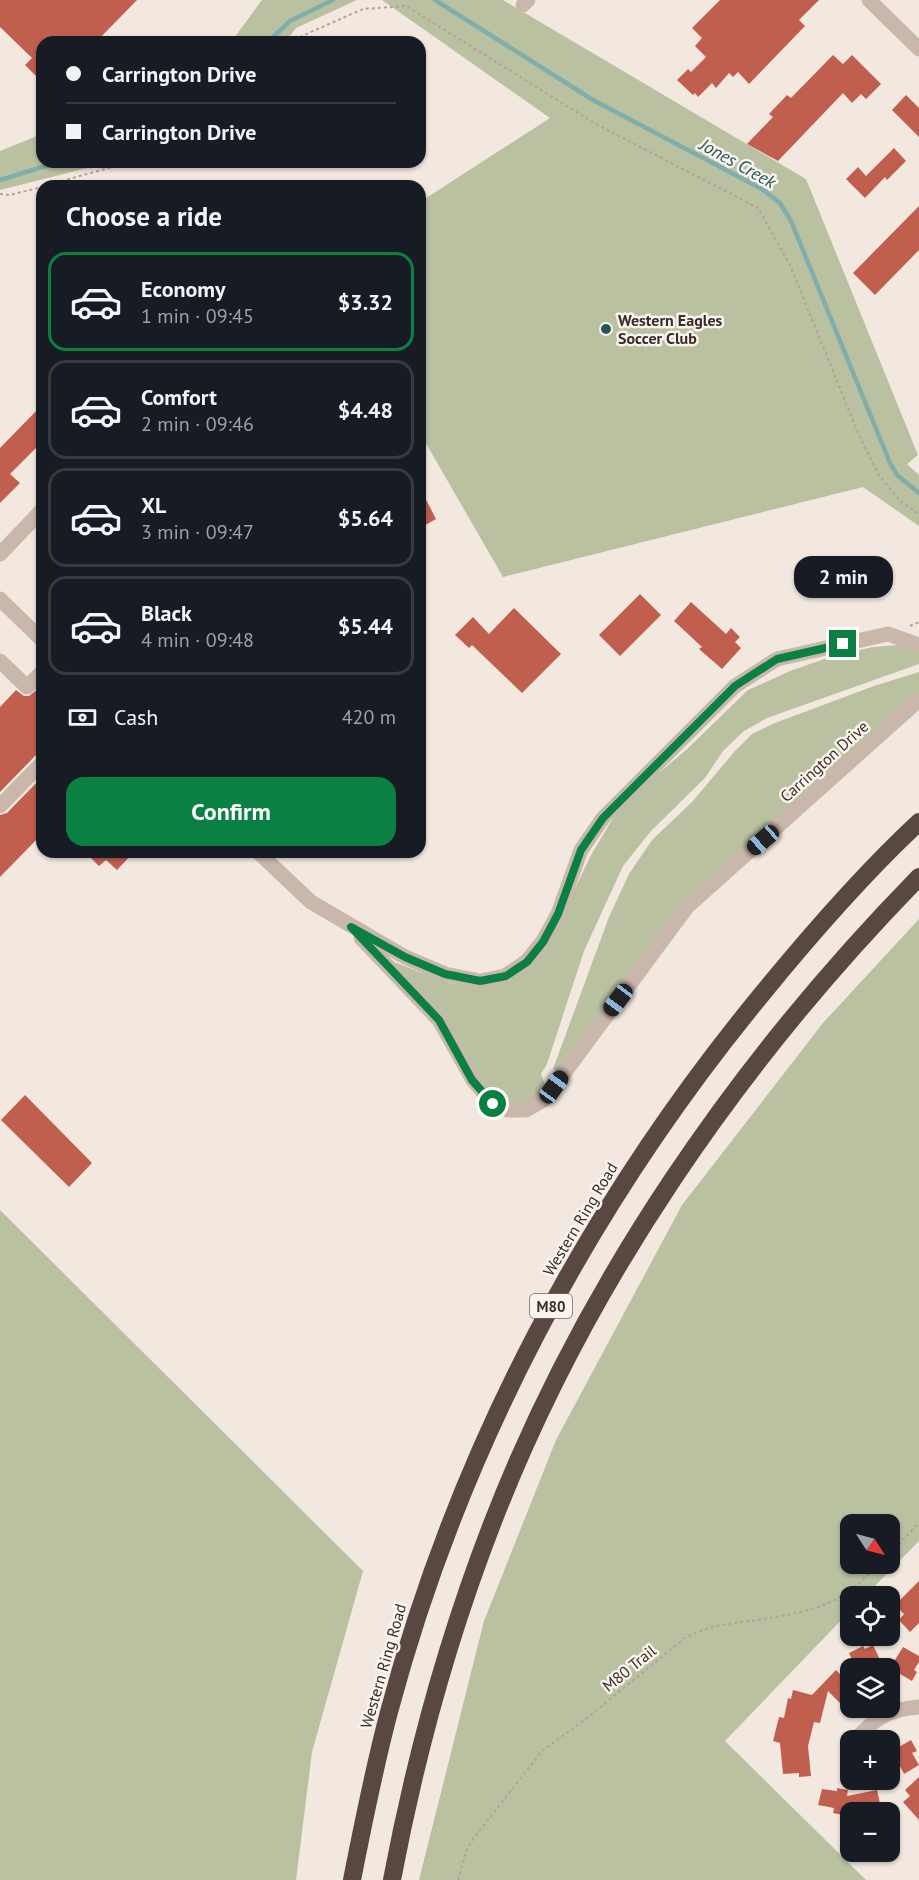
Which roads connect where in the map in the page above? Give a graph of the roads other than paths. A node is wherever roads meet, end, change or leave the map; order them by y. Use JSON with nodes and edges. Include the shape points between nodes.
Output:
{"nodes":[{"id":1,"x":869,"y":0,"type":"edge"},
{"id":2,"x":919,"y":49,"type":"edge"},
{"id":3,"x":36,"y":516,"type":"edge"},
{"id":4,"x":0,"y":554,"type":"edge"},
{"id":5,"x":0,"y":598,"type":"edge"},
{"id":6,"x":36,"y":634,"type":"edge"},
{"id":7,"x":919,"y":645,"type":"edge"},
{"id":8,"x":0,"y":661,"type":"edge"},
{"id":9,"x":36,"y":678,"type":"edge"},
{"id":10,"x":919,"y":700,"type":"edge"},
{"id":11,"x":36,"y":769,"type":"edge"},
{"id":12,"x":0,"y":806,"type":"edge"},
{"id":13,"x":919,"y":822,"type":"edge"},
{"id":14,"x":264,"y":858,"type":"edge"},
{"id":15,"x":919,"y":877,"type":"edge"},
{"id":16,"x":351,"y":927,"type":"junction"},
{"id":17,"x":919,"y":1707,"type":"edge"},
{"id":18,"x":863,"y":1730,"type":"edge"},
{"id":19,"x":352,"y":1880,"type":"edge"},
{"id":20,"x":392,"y":1880,"type":"edge"}],
"edges":[{"from":1,"to":2,"type":"street"},
{"from":3,"to":4,"type":"street"},
{"from":5,"to":6,"type":"street"},
{"from":7,"to":16,"type":"street","name":"Carrington Drive","via":[[888,634],[777,659],[735,686],[603,818],[581,850],[558,914],[543,942],[527,962],[506,976],[480,981],[445,974]]},
{"from":8,"to":9,"type":"street","via":[[27,687]]},
{"from":10,"to":16,"type":"street","name":"Carrington Drive","via":[[687,907],[545,1099],[526,1110],[508,1110],[493,1104],[472,1080],[439,1020]]},
{"from":11,"to":12,"type":"street"},
{"from":13,"to":19,"type":"highway","name":"Western Ring Road","number":"M80","via":[[823,922],[721,1045],[620,1187],[552,1305],[495,1418],[431,1578],[389,1710]]},
{"from":14,"to":16,"type":"street","name":"Carrington Drive","via":[[311,902]]},
{"from":15,"to":20,"type":"highway","number":"M80","via":[[826,978],[745,1079],[655,1208],[587,1322],[536,1423],[475,1569],[431,1705]]},
{"from":17,"to":18,"type":"street","via":[[900,1708]]}]}
